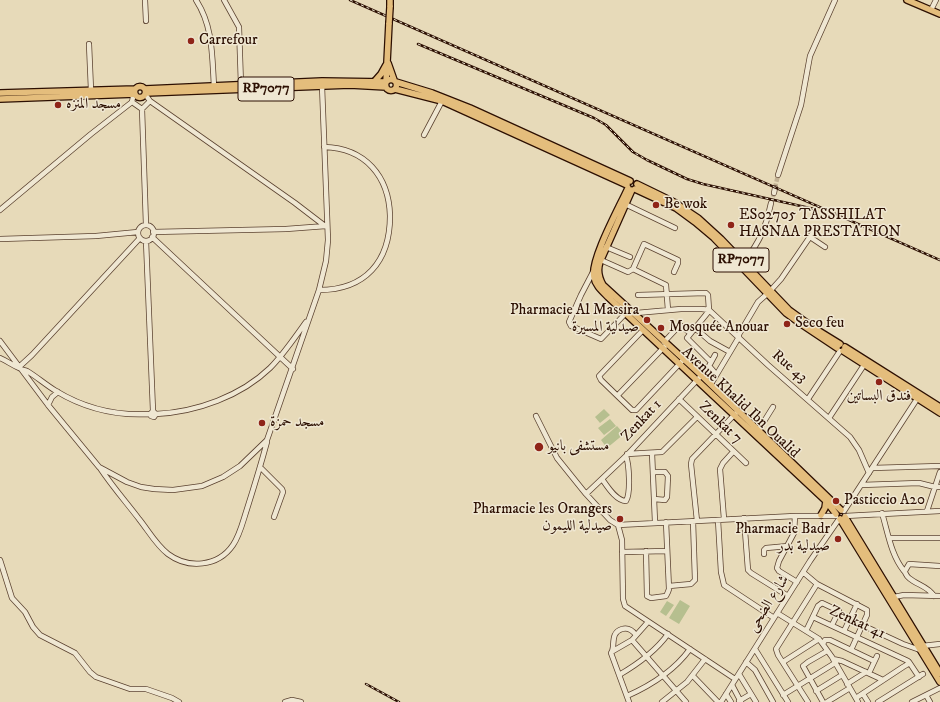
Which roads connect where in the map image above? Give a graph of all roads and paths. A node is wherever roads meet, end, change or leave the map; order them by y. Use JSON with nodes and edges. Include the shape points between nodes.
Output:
{"nodes":[{"id":1,"x":145,"y":0,"type":"edge"},
{"id":2,"x":196,"y":0,"type":"edge"},
{"id":3,"x":224,"y":0,"type":"edge"},
{"id":4,"x":390,"y":0,"type":"edge"},
{"id":5,"x":835,"y":0,"type":"edge"},
{"id":6,"x":907,"y":0,"type":"edge"},
{"id":7,"x":936,"y":0,"type":"edge"},
{"id":8,"x":931,"y":10,"type":"junction"},
{"id":9,"x":940,"y":14,"type":"edge"},
{"id":10,"x":146,"y":21,"type":"dead end"},
{"id":11,"x":89,"y":44,"type":"dead end"},
{"id":12,"x":387,"y":61,"type":"junction"},
{"id":13,"x":374,"y":82,"type":"junction"},
{"id":14,"x":386,"y":84,"type":"junction"},
{"id":15,"x":395,"y":84,"type":"junction"},
{"id":16,"x":241,"y":85,"type":"junction"},
{"id":17,"x":214,"y":86,"type":"junction"},
{"id":18,"x":322,"y":86,"type":"junction"},
{"id":19,"x":92,"y":90,"type":"junction"},
{"id":20,"x":135,"y":92,"type":"junction"},
{"id":21,"x":145,"y":92,"type":"junction"},
{"id":22,"x":0,"y":93,"type":"edge"},
{"id":23,"x":0,"y":99,"type":"edge"},
{"id":24,"x":150,"y":101,"type":"junction"},
{"id":25,"x":132,"y":102,"type":"junction"},
{"id":26,"x":442,"y":102,"type":"junction"},
{"id":27,"x":142,"y":109,"type":"junction"},
{"id":28,"x":424,"y":135,"type":"dead end"},
{"id":29,"x":324,"y":147,"type":"junction"},
{"id":30,"x":778,"y":175,"type":"tunnel mouth"},
{"id":31,"x":631,"y":186,"type":"junction"},
{"id":32,"x":775,"y":188,"type":"tunnel mouth"},
{"id":33,"x":774,"y":193,"type":"tunnel mouth"},
{"id":34,"x":772,"y":203,"type":"tunnel mouth"},
{"id":35,"x":626,"y":204,"type":"junction"},
{"id":36,"x":0,"y":210,"type":"edge"},
{"id":37,"x":146,"y":225,"type":"junction"},
{"id":38,"x":326,"y":226,"type":"junction"},
{"id":39,"x":675,"y":228,"type":"dead end"},
{"id":40,"x":816,"y":228,"type":"dead end"},
{"id":41,"x":138,"y":232,"type":"junction"},
{"id":42,"x":153,"y":235,"type":"junction"},
{"id":43,"x":810,"y":237,"type":"junction"},
{"id":44,"x":140,"y":238,"type":"junction"},
{"id":45,"x":0,"y":239,"type":"edge"},
{"id":46,"x":146,"y":241,"type":"junction"},
{"id":47,"x":606,"y":247,"type":"junction"},
{"id":48,"x":825,"y":247,"type":"dead end"},
{"id":49,"x":630,"y":257,"type":"dead end"},
{"id":50,"x":601,"y":260,"type":"junction"},
{"id":51,"x":744,"y":263,"type":"junction"},
{"id":52,"x":633,"y":269,"type":"junction"},
{"id":53,"x":593,"y":272,"type":"junction"},
{"id":54,"x":674,"y":272,"type":"dead end"},
{"id":55,"x":319,"y":290,"type":"junction"},
{"id":56,"x":769,"y":292,"type":"junction"},
{"id":57,"x":666,"y":293,"type":"junction"},
{"id":58,"x":638,"y":295,"type":"dead end"},
{"id":59,"x":668,"y":310,"type":"junction"},
{"id":60,"x":709,"y":311,"type":"junction"},
{"id":61,"x":632,"y":313,"type":"junction"},
{"id":62,"x":625,"y":314,"type":"junction"},
{"id":63,"x":310,"y":317,"type":"junction"},
{"id":64,"x":695,"y":328,"type":"junction"},
{"id":65,"x":643,"y":330,"type":"junction"},
{"id":66,"x":690,"y":333,"type":"junction"},
{"id":67,"x":738,"y":337,"type":"junction"},
{"id":68,"x":0,"y":341,"type":"edge"},
{"id":69,"x":664,"y":345,"type":"junction"},
{"id":70,"x":841,"y":348,"type":"junction"},
{"id":71,"x":730,"y":352,"type":"junction"},
{"id":72,"x":715,"y":355,"type":"dead end"},
{"id":73,"x":280,"y":356,"type":"junction"},
{"id":74,"x":0,"y":358,"type":"edge"},
{"id":75,"x":682,"y":362,"type":"junction"},
{"id":76,"x":711,"y":362,"type":"junction"},
{"id":77,"x":864,"y":365,"type":"junction"},
{"id":78,"x":19,"y":368,"type":"junction"},
{"id":79,"x":293,"y":369,"type":"junction"},
{"id":80,"x":716,"y":374,"type":"junction"},
{"id":81,"x":699,"y":378,"type":"junction"},
{"id":82,"x":711,"y":384,"type":"junction"},
{"id":83,"x":58,"y":392,"type":"junction"},
{"id":84,"x":618,"y":395,"type":"junction"},
{"id":85,"x":808,"y":399,"type":"junction"},
{"id":86,"x":917,"y":399,"type":"junction"},
{"id":87,"x":678,"y":400,"type":"junction"},
{"id":88,"x":48,"y":405,"type":"junction"},
{"id":89,"x":773,"y":407,"type":"dead end"},
{"id":90,"x":940,"y":407,"type":"edge"},
{"id":91,"x":153,"y":413,"type":"junction"},
{"id":92,"x":736,"y":413,"type":"junction"},
{"id":93,"x":940,"y":413,"type":"edge"},
{"id":94,"x":536,"y":416,"type":"dead end"},
{"id":95,"x":697,"y":417,"type":"junction"},
{"id":96,"x":829,"y":418,"type":"junction"},
{"id":97,"x":754,"y":430,"type":"junction"},
{"id":98,"x":715,"y":434,"type":"junction"},
{"id":99,"x":268,"y":440,"type":"junction"},
{"id":100,"x":734,"y":452,"type":"junction"},
{"id":101,"x":652,"y":454,"type":"junction"},
{"id":102,"x":627,"y":455,"type":"junction"},
{"id":103,"x":746,"y":464,"type":"dead end"},
{"id":104,"x":940,"y":466,"type":"edge"},
{"id":105,"x":99,"y":467,"type":"junction"},
{"id":106,"x":260,"y":467,"type":"junction"},
{"id":107,"x":871,"y":471,"type":"junction"},
{"id":108,"x":653,"y":472,"type":"junction"},
{"id":109,"x":940,"y":472,"type":"edge"},
{"id":110,"x":602,"y":479,"type":"junction"},
{"id":111,"x":861,"y":485,"type":"junction"},
{"id":112,"x":937,"y":487,"type":"edge"},
{"id":113,"x":586,"y":494,"type":"junction"},
{"id":114,"x":654,"y":500,"type":"junction"},
{"id":115,"x":826,"y":501,"type":"junction"},
{"id":116,"x":927,"y":511,"type":"junction"},
{"id":117,"x":940,"y":511,"type":"edge"},
{"id":118,"x":882,"y":513,"type":"junction"},
{"id":119,"x":821,"y":515,"type":"junction"},
{"id":120,"x":841,"y":515,"type":"junction"},
{"id":121,"x":795,"y":516,"type":"junction"},
{"id":122,"x":274,"y":517,"type":"dead end"},
{"id":123,"x":744,"y":518,"type":"junction"},
{"id":124,"x":724,"y":519,"type":"junction"},
{"id":125,"x":718,"y":520,"type":"junction"},
{"id":126,"x":695,"y":521,"type":"junction"},
{"id":127,"x":655,"y":522,"type":"junction"},
{"id":128,"x":666,"y":522,"type":"junction"},
{"id":129,"x":618,"y":525,"type":"junction"},
{"id":130,"x":889,"y":538,"type":"junction"},
{"id":131,"x":940,"y":538,"type":"edge"},
{"id":132,"x":788,"y":546,"type":"junction"},
{"id":133,"x":646,"y":551,"type":"junction"},
{"id":134,"x":668,"y":551,"type":"junction"},
{"id":135,"x":622,"y":552,"type":"junction"},
{"id":136,"x":764,"y":554,"type":"dead end"},
{"id":137,"x":0,"y":560,"type":"edge"},
{"id":138,"x":940,"y":566,"type":"edge"},
{"id":139,"x":905,"y":571,"type":"junction"},
{"id":140,"x":804,"y":573,"type":"junction"},
{"id":141,"x":797,"y":582,"type":"junction"},
{"id":142,"x":817,"y":584,"type":"junction"},
{"id":143,"x":669,"y":586,"type":"junction"},
{"id":144,"x":788,"y":596,"type":"junction"},
{"id":145,"x":934,"y":596,"type":"junction"},
{"id":146,"x":940,"y":596,"type":"edge"},
{"id":147,"x":894,"y":597,"type":"junction"},
{"id":148,"x":857,"y":604,"type":"junction"},
{"id":149,"x":776,"y":616,"type":"junction"},
{"id":150,"x":813,"y":616,"type":"junction"},
{"id":151,"x":648,"y":622,"type":"junction"},
{"id":152,"x":792,"y":623,"type":"junction"},
{"id":153,"x":832,"y":625,"type":"junction"},
{"id":154,"x":862,"y":625,"type":"junction"},
{"id":155,"x":806,"y":631,"type":"junction"},
{"id":156,"x":844,"y":631,"type":"junction"},
{"id":157,"x":668,"y":634,"type":"junction"},
{"id":158,"x":636,"y":636,"type":"junction"},
{"id":159,"x":857,"y":637,"type":"junction"},
{"id":160,"x":819,"y":639,"type":"junction"},
{"id":161,"x":632,"y":640,"type":"junction"},
{"id":162,"x":823,"y":644,"type":"junction"},
{"id":163,"x":940,"y":644,"type":"edge"},
{"id":164,"x":690,"y":648,"type":"junction"},
{"id":165,"x":921,"y":648,"type":"junction"},
{"id":166,"x":755,"y":649,"type":"junction"},
{"id":167,"x":851,"y":650,"type":"junction"},
{"id":168,"x":613,"y":651,"type":"junction"},
{"id":169,"x":827,"y":651,"type":"junction"},
{"id":170,"x":877,"y":656,"type":"dead end"},
{"id":171,"x":646,"y":657,"type":"junction"},
{"id":172,"x":705,"y":659,"type":"junction"},
{"id":173,"x":834,"y":661,"type":"junction"},
{"id":174,"x":874,"y":661,"type":"junction"},
{"id":175,"x":746,"y":662,"type":"junction"},
{"id":176,"x":783,"y":662,"type":"junction"},
{"id":177,"x":909,"y":662,"type":"junction"},
{"id":178,"x":940,"y":672,"type":"edge"},
{"id":179,"x":867,"y":673,"type":"junction"},
{"id":180,"x":619,"y":674,"type":"junction"},
{"id":181,"x":739,"y":674,"type":"junction"},
{"id":182,"x":663,"y":676,"type":"junction"},
{"id":183,"x":692,"y":676,"type":"junction"},
{"id":184,"x":842,"y":676,"type":"junction"},
{"id":185,"x":809,"y":678,"type":"junction"},
{"id":186,"x":735,"y":679,"type":"junction"},
{"id":187,"x":883,"y":680,"type":"junction"},
{"id":188,"x":940,"y":682,"type":"edge"},
{"id":189,"x":732,"y":685,"type":"junction"},
{"id":190,"x":797,"y":686,"type":"junction"},
{"id":191,"x":849,"y":686,"type":"junction"},
{"id":192,"x":940,"y":688,"type":"edge"},
{"id":193,"x":676,"y":690,"type":"junction"},
{"id":194,"x":816,"y":691,"type":"junction"},
{"id":195,"x":726,"y":694,"type":"junction"},
{"id":196,"x":751,"y":694,"type":"junction"},
{"id":197,"x":783,"y":694,"type":"junction"},
{"id":198,"x":863,"y":694,"type":"junction"},
{"id":199,"x":926,"y":695,"type":"junction"},
{"id":200,"x":627,"y":696,"type":"junction"},
{"id":201,"x":857,"y":700,"type":"edge"},
{"id":202,"x":740,"y":701,"type":"edge"},
{"id":203,"x":178,"y":702,"type":"edge"},
{"id":204,"x":285,"y":702,"type":"edge"},
{"id":205,"x":301,"y":702,"type":"edge"},
{"id":206,"x":629,"y":702,"type":"edge"},
{"id":207,"x":662,"y":702,"type":"edge"},
{"id":208,"x":686,"y":702,"type":"edge"},
{"id":209,"x":719,"y":702,"type":"edge"},
{"id":210,"x":731,"y":702,"type":"edge"},
{"id":211,"x":756,"y":702,"type":"edge"},
{"id":212,"x":773,"y":702,"type":"edge"},
{"id":213,"x":788,"y":702,"type":"edge"},
{"id":214,"x":808,"y":702,"type":"edge"},
{"id":215,"x":823,"y":702,"type":"edge"},
{"id":216,"x":827,"y":702,"type":"edge"},
{"id":217,"x":868,"y":702,"type":"edge"},
{"id":218,"x":878,"y":702,"type":"edge"},
{"id":219,"x":913,"y":702,"type":"edge"},
{"id":220,"x":930,"y":702,"type":"edge"}],
"edges":[{"from":1,"to":10,"type":"street"},
{"from":2,"to":17,"type":"street","via":[[210,32]]},
{"from":3,"to":16,"type":"street","via":[[239,27]]},
{"from":4,"to":12,"type":"main road","bridge":true},
{"from":5,"to":30,"type":"street","via":[[810,56],[801,105]]},
{"from":6,"to":8,"type":"main road"},
{"from":7,"to":8,"type":"street"},
{"from":8,"to":9,"type":"main road"},
{"from":11,"to":19,"type":"street"},
{"from":12,"to":13,"type":"main road"},
{"from":12,"to":14,"type":"main road"},
{"from":12,"to":15,"type":"main road"},
{"from":13,"to":14,"type":"main road","number":"RP7077"},
{"from":13,"to":16,"type":"main road","number":"RP7077","via":[[322,81]]},
{"from":14,"to":15,"type":"main road","number":"RP7077","via":[[389,79]]},
{"from":14,"to":15,"type":"main road","number":"RP7077","via":[[390,90]]},
{"from":14,"to":18,"type":"main road","number":"RP7077"},
{"from":15,"to":26,"type":"main road","number":"RP7077"},
{"from":15,"to":31,"type":"main road","number":"RP7077","via":[[432,93],[470,108]]},
{"from":16,"to":17,"type":"main road","number":"RP7077"},
{"from":17,"to":21,"type":"main road","number":"RP7077"},
{"from":18,"to":21,"type":"main road","number":"RP7077"},
{"from":18,"to":29,"type":"street"},
{"from":19,"to":20,"type":"main road","number":"RP7077"},
{"from":19,"to":22,"type":"main road","number":"RP7077"},
{"from":20,"to":21,"type":"main road","number":"RP7077","via":[[140,97]]},
{"from":20,"to":21,"type":"main road","number":"RP7077","via":[[141,86]]},
{"from":20,"to":23,"type":"main road","number":"RP7077"},
{"from":20,"to":25,"type":"street"},
{"from":21,"to":24,"type":"street"},
{"from":24,"to":27,"type":"street"},
{"from":24,"to":38,"type":"street"},
{"from":25,"to":27,"type":"street"},
{"from":25,"to":36,"type":"street"},
{"from":26,"to":28,"type":"street"},
{"from":26,"to":31,"type":"main road","number":"RP7077"},
{"from":27,"to":37,"type":"street"},
{"from":29,"to":38,"type":"street"},
{"from":29,"to":55,"type":"street","via":[[348,151],[375,170],[386,189],[390,224],[385,249],[379,262],[368,274],[343,288]]},
{"from":31,"to":35,"type":"main road","name":"Avenue Khalid Ibn Oualid"},
{"from":31,"to":51,"type":"main road","number":"RP7077","via":[[674,202],[698,218]]},
{"from":31,"to":53,"type":"main road","via":[[595,261]]},
{"from":31,"to":56,"type":"main road","number":"RP7077","via":[[676,208],[695,222]]},
{"from":32,"to":33,"type":"street"},
{"from":34,"to":51,"type":"street","via":[[763,234]]},
{"from":35,"to":39,"type":"street"},
{"from":35,"to":47,"type":"main road","name":"Avenue Khalid Ibn Oualid"},
{"from":37,"to":41,"type":"street","via":[[140,227]]},
{"from":37,"to":42,"type":"street","via":[[151,227]]},
{"from":38,"to":42,"type":"street"},
{"from":38,"to":55,"type":"street","via":[[326,261]]},
{"from":40,"to":43,"type":"street"},
{"from":41,"to":44,"type":"street"},
{"from":41,"to":45,"type":"street"},
{"from":42,"to":46,"type":"street"},
{"from":42,"to":73,"type":"street"},
{"from":43,"to":48,"type":"street"},
{"from":43,"to":56,"type":"street"},
{"from":44,"to":46,"type":"street"},
{"from":44,"to":78,"type":"street"},
{"from":46,"to":91,"type":"street"},
{"from":47,"to":49,"type":"street"},
{"from":47,"to":50,"type":"main road","name":"Avenue Khalid Ibn Oualid"},
{"from":50,"to":52,"type":"street","via":[[628,272]]},
{"from":50,"to":61,"type":"main road","name":"Avenue Khalid Ibn Oualid","via":[[598,268],[600,281]]},
{"from":51,"to":56,"type":"main road","number":"RP7077"},
{"from":52,"to":54,"type":"street","via":[[644,244],[678,260]]},
{"from":52,"to":57,"type":"street","via":[[666,285]]},
{"from":53,"to":62,"type":"main road","name":"Avenue Khalid Ibn Oualid","via":[[598,286]]},
{"from":53,"to":62,"type":"street","via":[[575,307],[570,324],[601,339]]},
{"from":55,"to":63,"type":"street"},
{"from":56,"to":67,"type":"street","via":[[758,302]]},
{"from":56,"to":70,"type":"main road","number":"RP7077","via":[[813,330]]},
{"from":57,"to":58,"type":"street"},
{"from":57,"to":59,"type":"street"},
{"from":57,"to":60,"type":"street","via":[[707,293]]},
{"from":59,"to":60,"type":"street"},
{"from":59,"to":61,"type":"street"},
{"from":60,"to":64,"type":"street"},
{"from":60,"to":67,"type":"street","name":"Rue 43"},
{"from":61,"to":62,"type":"street"},
{"from":61,"to":69,"type":"main road","name":"Avenue Khalid Ibn Oualid"},
{"from":62,"to":65,"type":"main road","name":"Avenue Khalid Ibn Oualid"},
{"from":63,"to":73,"type":"street"},
{"from":63,"to":79,"type":"street"},
{"from":64,"to":66,"type":"street"},
{"from":64,"to":71,"type":"street","via":[[710,341]]},
{"from":65,"to":69,"type":"main road","name":"Avenue Khalid Ibn Oualid"},
{"from":65,"to":84,"type":"street","via":[[600,375],[601,380]]},
{"from":66,"to":69,"type":"street","via":[[680,325]]},
{"from":66,"to":76,"type":"street","via":[[687,339]]},
{"from":67,"to":71,"type":"street"},
{"from":67,"to":85,"type":"street","name":"Rue 43"},
{"from":68,"to":78,"type":"street"},
{"from":69,"to":75,"type":"main road","name":"Avenue Khalid Ibn Oualid"},
{"from":69,"to":84,"type":"street"},
{"from":70,"to":77,"type":"main road","number":"RP7077"},
{"from":70,"to":85,"type":"street"},
{"from":70,"to":90,"type":"main road","number":"RP7077"},
{"from":71,"to":80,"type":"street"},
{"from":72,"to":76,"type":"street"},
{"from":73,"to":79,"type":"street"},
{"from":73,"to":91,"type":"street","via":[[254,381],[219,400],[198,408]]},
{"from":74,"to":78,"type":"street"},
{"from":75,"to":81,"type":"main road","name":"Avenue Khalid Ibn Oualid"},
{"from":75,"to":84,"type":"street","via":[[636,410],[632,410]]},
{"from":76,"to":80,"type":"street","via":[[709,366]]},
{"from":77,"to":86,"type":"main road","number":"RP7077"},
{"from":77,"to":96,"type":"street"},
{"from":78,"to":83,"type":"street"},
{"from":78,"to":88,"type":"street"},
{"from":79,"to":99,"type":"street"},
{"from":80,"to":82,"type":"street"},
{"from":81,"to":82,"type":"main road","name":"Avenue Khalid Ibn Oualid"},
{"from":81,"to":87,"type":"street","name":"Zenkat 1"},
{"from":81,"to":92,"type":"main road","name":"Avenue Khalid Ibn Oualid"},
{"from":82,"to":92,"type":"main road","name":"Avenue Khalid Ibn Oualid"},
{"from":83,"to":88,"type":"street"},
{"from":83,"to":91,"type":"street","via":[[100,410],[128,414]]},
{"from":85,"to":96,"type":"street","name":"Rue 43"},
{"from":86,"to":93,"type":"main road","number":"RP7077"},
{"from":86,"to":107,"type":"street","name":"شارع الضحى"},
{"from":87,"to":95,"type":"street","name":"Zenkat 7"},
{"from":87,"to":102,"type":"street","name":"Zenkat 1"},
{"from":88,"to":105,"type":"street"},
{"from":89,"to":97,"type":"street"},
{"from":92,"to":97,"type":"main road","name":"Avenue Khalid Ibn Oualid"},
{"from":92,"to":98,"type":"street"},
{"from":94,"to":113,"type":"street","via":[[557,458]]},
{"from":95,"to":98,"type":"street","name":"Zenkat 7"},
{"from":95,"to":101,"type":"street","via":[[662,452]]},
{"from":96,"to":107,"type":"street","name":"Rue 43","via":[[853,441]]},
{"from":97,"to":115,"type":"main road","name":"Avenue Khalid Ibn Oualid"},
{"from":97,"to":120,"type":"main road","name":"Avenue Khalid Ibn Oualid"},
{"from":98,"to":100,"type":"street","name":"Zenkat 7"},
{"from":98,"to":126,"type":"street","via":[[691,461]]},
{"from":99,"to":105,"type":"street","via":[[231,472],[212,482],[192,488],[142,487]]},
{"from":99,"to":106,"type":"street"},
{"from":100,"to":103,"type":"street","name":"Zenkat 7"},
{"from":100,"to":124,"type":"street","via":[[723,463],[720,471]]},
{"from":101,"to":102,"type":"street"},
{"from":101,"to":108,"type":"street"},
{"from":102,"to":110,"type":"street","name":"Zenkat 1"},
{"from":102,"to":110,"type":"street","via":[[626,501],[617,497]]},
{"from":104,"to":107,"type":"street"},
{"from":105,"to":106,"type":"street","via":[[167,554],[194,564],[217,559],[232,546],[241,529]]},
{"from":106,"to":122,"type":"street","via":[[280,485],[283,492]]},
{"from":107,"to":111,"type":"street","name":"شارع الضحى"},
{"from":108,"to":114,"type":"street"},
{"from":108,"to":114,"type":"street","via":[[666,473],[668,484],[667,498]]},
{"from":109,"to":112,"type":"street"},
{"from":110,"to":113,"type":"street","name":"Zenkat 1"},
{"from":111,"to":112,"type":"street","via":[[919,483]]},
{"from":111,"to":120,"type":"street","name":"شارع الضحى"},
{"from":112,"to":116,"type":"street"},
{"from":113,"to":129,"type":"street"},
{"from":114,"to":127,"type":"street"},
{"from":115,"to":119,"type":"main road"},
{"from":115,"to":120,"type":"main road","name":"Avenue Khalid Ibn Oualid"},
{"from":116,"to":117,"type":"street"},
{"from":116,"to":118,"type":"street"},
{"from":118,"to":120,"type":"street"},
{"from":118,"to":130,"type":"street"},
{"from":119,"to":120,"type":"street"},
{"from":119,"to":121,"type":"street"},
{"from":120,"to":140,"type":"street","name":"شارع الضحى"},
{"from":120,"to":147,"type":"main road","name":"Avenue Khalid Ibn Oualid"},
{"from":120,"to":165,"type":"main road","name":"Avenue Khalid Ibn Oualid"},
{"from":121,"to":123,"type":"street"},
{"from":121,"to":132,"type":"street","via":[[795,531]]},
{"from":123,"to":124,"type":"street"},
{"from":123,"to":144,"type":"street","via":[[748,570]]},
{"from":124,"to":125,"type":"street"},
{"from":125,"to":126,"type":"street"},
{"from":125,"to":149,"type":"street","via":[[724,585]]},
{"from":126,"to":128,"type":"street"},
{"from":126,"to":143,"type":"street","via":[[695,580],[688,585]]},
{"from":127,"to":128,"type":"street"},
{"from":127,"to":129,"type":"street"},
{"from":128,"to":134,"type":"street"},
{"from":129,"to":135,"type":"street"},
{"from":130,"to":131,"type":"street"},
{"from":130,"to":139,"type":"street","via":[[897,561]]},
{"from":132,"to":136,"type":"street","via":[[766,548]]},
{"from":132,"to":141,"type":"street","via":[[777,568]]},
{"from":133,"to":134,"type":"street"},
{"from":133,"to":135,"type":"street"},
{"from":133,"to":143,"type":"street","via":[[647,596],[666,596]]},
{"from":134,"to":143,"type":"street"},
{"from":135,"to":151,"type":"street","via":[[624,603],[628,609]]},
{"from":137,"to":203,"type":"street","via":[[12,598],[40,635],[75,653],[96,677],[130,689],[146,689]]},
{"from":138,"to":139,"type":"street","via":[[908,564]]},
{"from":139,"to":145,"type":"street","via":[[908,578],[928,589]]},
{"from":140,"to":141,"type":"street","name":"شارع الضحى"},
{"from":140,"to":142,"type":"street"},
{"from":141,"to":144,"type":"street","name":"شارع الضحى"},
{"from":142,"to":148,"type":"street"},
{"from":142,"to":152,"type":"street"},
{"from":144,"to":149,"type":"street","name":"شارع الضحى"},
{"from":145,"to":146,"type":"street"},
{"from":145,"to":147,"type":"street"},
{"from":147,"to":165,"type":"main road","name":"Avenue Khalid Ibn Oualid"},
{"from":148,"to":154,"type":"street","via":[[868,610]]},
{"from":148,"to":156,"type":"street"},
{"from":149,"to":152,"type":"street"},
{"from":149,"to":166,"type":"street","name":"شارع الضحى"},
{"from":150,"to":153,"type":"street","name":"Zenkat 41"},
{"from":150,"to":153,"type":"street","via":[[820,604],[824,603],[839,611]]},
{"from":150,"to":155,"type":"street"},
{"from":151,"to":157,"type":"street"},
{"from":151,"to":158,"type":"street"},
{"from":152,"to":155,"type":"street"},
{"from":152,"to":176,"type":"street","via":[[776,650]]},
{"from":153,"to":156,"type":"street","name":"Zenkat 41"},
{"from":154,"to":159,"type":"street"},
{"from":154,"to":165,"type":"street","via":[[903,644]]},
{"from":155,"to":160,"type":"street"},
{"from":156,"to":159,"type":"street","name":"Zenkat 41"},
{"from":157,"to":164,"type":"street"},
{"from":157,"to":171,"type":"street"},
{"from":158,"to":161,"type":"street"},
{"from":158,"to":168,"type":"street","via":[[629,629],[619,631],[613,639]]},
{"from":159,"to":167,"type":"street"},
{"from":159,"to":177,"type":"street","name":"Zenkat 41"},
{"from":160,"to":162,"type":"street"},
{"from":160,"to":176,"type":"street"},
{"from":161,"to":168,"type":"street"},
{"from":161,"to":171,"type":"street"},
{"from":162,"to":167,"type":"street","via":[[828,640]]},
{"from":162,"to":169,"type":"street"},
{"from":163,"to":165,"type":"street"},
{"from":164,"to":172,"type":"street"},
{"from":164,"to":182,"type":"street"},
{"from":165,"to":178,"type":"main road","name":"Avenue Khalid Ibn Oualid"},
{"from":165,"to":188,"type":"main road","name":"Avenue Khalid Ibn Oualid"},
{"from":166,"to":175,"type":"street","name":"شارع الضحى"},
{"from":166,"to":197,"type":"street"},
{"from":167,"to":174,"type":"street"},
{"from":168,"to":180,"type":"street","via":[[611,654]]},
{"from":169,"to":173,"type":"street"},
{"from":169,"to":185,"type":"street","via":[[803,665],[802,668]]},
{"from":170,"to":174,"type":"street"},
{"from":171,"to":180,"type":"street"},
{"from":171,"to":182,"type":"street"},
{"from":172,"to":183,"type":"street"},
{"from":172,"to":186,"type":"street"},
{"from":173,"to":179,"type":"street","via":[[842,661]]},
{"from":173,"to":184,"type":"street"},
{"from":173,"to":185,"type":"street"},
{"from":174,"to":179,"type":"street"},
{"from":175,"to":181,"type":"street","name":"شارع الضحى"},
{"from":175,"to":212,"type":"street","via":[[755,670]]},
{"from":176,"to":190,"type":"street"},
{"from":177,"to":187,"type":"street"},
{"from":177,"to":218,"type":"street","via":[[921,675]]},
{"from":179,"to":187,"type":"street"},
{"from":179,"to":191,"type":"street"},
{"from":180,"to":200,"type":"street"},
{"from":181,"to":186,"type":"street","name":"شارع الضحى"},
{"from":181,"to":196,"type":"street"},
{"from":182,"to":193,"type":"street"},
{"from":182,"to":200,"type":"street"},
{"from":183,"to":193,"type":"street"},
{"from":183,"to":209,"type":"street"},
{"from":184,"to":191,"type":"street"},
{"from":184,"to":194,"type":"street"},
{"from":185,"to":190,"type":"street"},
{"from":185,"to":194,"type":"street"},
{"from":186,"to":189,"type":"street","name":"شارع الضحى"},
{"from":187,"to":198,"type":"street"},
{"from":189,"to":195,"type":"street","name":"شارع الضحى"},
{"from":189,"to":202,"type":"street"},
{"from":190,"to":197,"type":"street"},
{"from":190,"to":214,"type":"street"},
{"from":191,"to":201,"type":"street"},
{"from":191,"to":216,"type":"street"},
{"from":192,"to":199,"type":"street"},
{"from":193,"to":207,"type":"street"},
{"from":193,"to":208,"type":"street"},
{"from":194,"to":215,"type":"street"},
{"from":195,"to":209,"type":"street","name":"شارع الضحى"},
{"from":195,"to":210,"type":"street"},
{"from":196,"to":202,"type":"street"},
{"from":196,"to":211,"type":"street"},
{"from":197,"to":213,"type":"street"},
{"from":198,"to":201,"type":"street"},
{"from":198,"to":217,"type":"street"},
{"from":199,"to":219,"type":"street"},
{"from":199,"to":220,"type":"street"},
{"from":200,"to":206,"type":"street"},
{"from":204,"to":205,"type":"street"}]}
